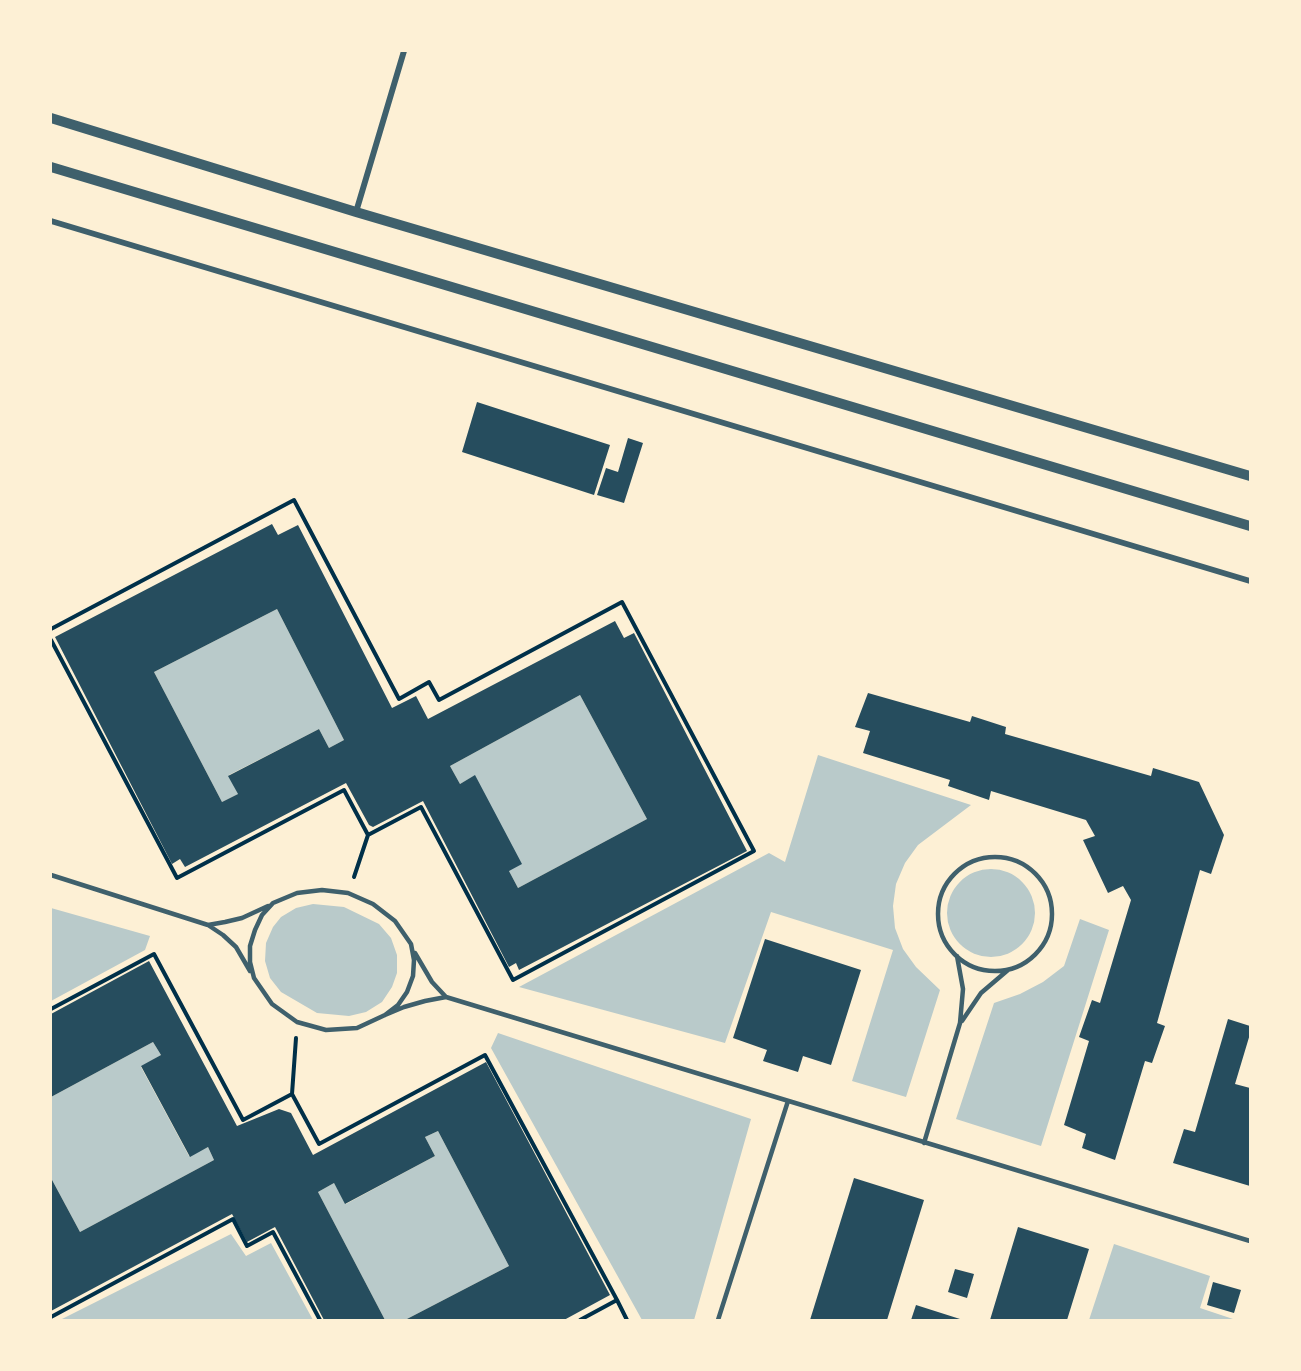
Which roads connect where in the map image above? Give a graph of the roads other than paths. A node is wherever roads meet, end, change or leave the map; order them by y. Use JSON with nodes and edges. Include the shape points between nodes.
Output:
{"nodes":[{"id":1,"x":404,"y":51,"type":"edge"},
{"id":2,"x":51,"y":118,"type":"edge"},
{"id":3,"x":51,"y":166,"type":"edge"},
{"id":4,"x":356,"y":212,"type":"junction"},
{"id":5,"x":51,"y":221,"type":"edge"},
{"id":6,"x":1250,"y":476,"type":"edge"},
{"id":7,"x":1250,"y":526,"type":"edge"},
{"id":8,"x":1250,"y":581,"type":"edge"},
{"id":9,"x":51,"y":876,"type":"edge"},
{"id":10,"x":273,"y":903,"type":"junction"},
{"id":11,"x":208,"y":925,"type":"junction"},
{"id":12,"x":411,"y":944,"type":"junction"},
{"id":13,"x":957,"y":956,"type":"junction"},
{"id":14,"x":1009,"y":969,"type":"junction"},
{"id":15,"x":254,"y":978,"type":"junction"},
{"id":16,"x":446,"y":998,"type":"junction"},
{"id":17,"x":385,"y":1016,"type":"junction"},
{"id":18,"x":960,"y":1023,"type":"junction"},
{"id":19,"x":788,"y":1101,"type":"junction"},
{"id":20,"x":924,"y":1143,"type":"junction"},
{"id":21,"x":1250,"y":1241,"type":"edge"},
{"id":22,"x":718,"y":1320,"type":"edge"}],
"edges":[{"from":1,"to":4,"type":"street"},
{"from":2,"to":4,"type":"street"},
{"from":3,"to":7,"type":"street"},
{"from":4,"to":6,"type":"street"},
{"from":5,"to":8,"type":"street"},
{"from":9,"to":11,"type":"lane"},
{"from":10,"to":11,"type":"lane","via":[[242,918]]},
{"from":10,"to":12,"type":"lane","via":[[297,893],[348,893],[373,904],[395,921]]},
{"from":10,"to":15,"type":"lane","via":[[262,915],[250,946]]},
{"from":11,"to":15,"type":"lane","via":[[236,948]]},
{"from":12,"to":16,"type":"lane"},
{"from":12,"to":17,"type":"lane","via":[[413,976],[398,1005]]},
{"from":13,"to":14,"type":"lane","via":[[981,969]]},
{"from":13,"to":14,"type":"lane","via":[[944,939],[938,918],[940,896],[950,877],[967,863],[987,856],[1009,858],[1028,867],[1043,882],[1052,903],[1051,925],[1043,945],[1028,960]]},
{"from":13,"to":18,"type":"lane","via":[[963,989]]},
{"from":14,"to":18,"type":"lane","via":[[981,993]]},
{"from":15,"to":17,"type":"lane","via":[[272,1004],[297,1022],[326,1030],[357,1028]]},
{"from":16,"to":17,"type":"lane","via":[[404,1007]]},
{"from":16,"to":19,"type":"lane"},
{"from":18,"to":20,"type":"lane"},
{"from":19,"to":20,"type":"lane"},
{"from":19,"to":22,"type":"lane"},
{"from":20,"to":21,"type":"lane"}]}
